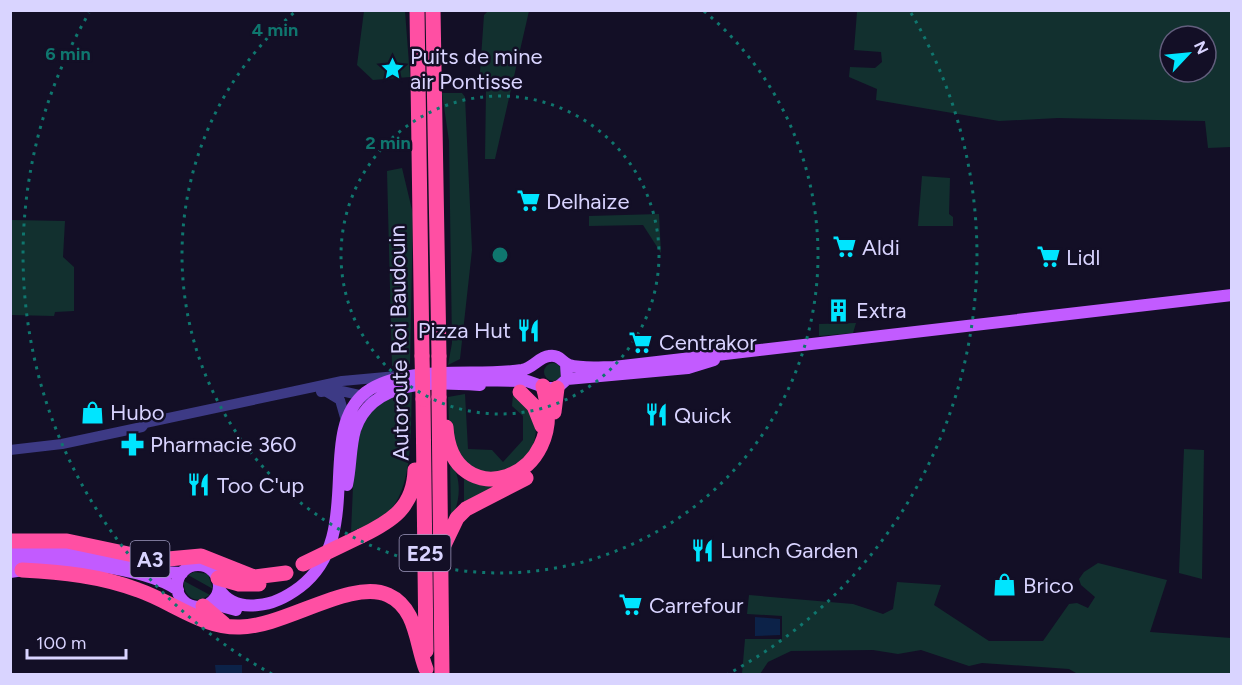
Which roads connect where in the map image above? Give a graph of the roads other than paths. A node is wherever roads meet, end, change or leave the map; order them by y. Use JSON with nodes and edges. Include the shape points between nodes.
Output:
{"nodes":[{"id":1,"x":417,"y":10,"type":"edge"},
{"id":2,"x":434,"y":10,"type":"edge"},
{"id":3,"x":1232,"y":295,"type":"edge"},
{"id":4,"x":728,"y":355,"type":"junction"},
{"id":5,"x":538,"y":364,"type":"junction"},
{"id":6,"x":566,"y":364,"type":"junction"},
{"id":7,"x":409,"y":376,"type":"junction"},
{"id":8,"x":486,"y":382,"type":"junction"},
{"id":9,"x":552,"y":384,"type":"junction"},
{"id":10,"x":325,"y":391,"type":"junction"},
{"id":11,"x":520,"y":392,"type":"joint"},
{"id":12,"x":368,"y":396,"type":"junction"},
{"id":13,"x":439,"y":397,"type":"junction"},
{"id":14,"x":346,"y":421,"type":"junction"},
{"id":15,"x":142,"y":427,"type":"junction"},
{"id":16,"x":423,"y":437,"type":"junction"},
{"id":17,"x":542,"y":440,"type":"junction"},
{"id":18,"x":10,"y":450,"type":"edge"},
{"id":19,"x":347,"y":485,"type":"junction"},
{"id":20,"x":10,"y":542,"type":"edge"},
{"id":21,"x":61,"y":550,"type":"junction"},
{"id":22,"x":441,"y":550,"type":"junction"},
{"id":23,"x":10,"y":551,"type":"edge"},
{"id":24,"x":14,"y":568,"type":"edge"},
{"id":25,"x":182,"y":573,"type":"junction"},
{"id":26,"x":286,"y":573,"type":"junction"},
{"id":27,"x":218,"y":584,"type":"junction"},
{"id":28,"x":178,"y":590,"type":"junction"},
{"id":29,"x":206,"y":604,"type":"junction"},
{"id":30,"x":226,"y":626,"type":"junction"},
{"id":31,"x":434,"y":672,"type":"edge"}],
"edges":[{"from":1,"to":16,"type":"highway","name":"Autoroute Roi Baudouin","number":"E25","bridge":true},
{"from":2,"to":13,"type":"highway","name":"Autoroute Roi Baudouin","number":"E25","bridge":true},
{"from":3,"to":4,"type":"main road"},
{"from":4,"to":6,"type":"main road","via":[[615,367]]},
{"from":4,"to":9,"type":"main road","via":[[688,368]]},
{"from":5,"to":6,"type":"main road","via":[[544,357],[555,356]]},
{"from":5,"to":7,"type":"main road","via":[[520,370]]},
{"from":5,"to":9,"type":"main road","via":[[536,374]]},
{"from":6,"to":9,"type":"main road"},
{"from":7,"to":12,"type":"main road","via":[[384,383]]},
{"from":7,"to":15,"type":"street","via":[[370,378],[265,397]]},
{"from":8,"to":9,"type":"main road"},
{"from":8,"to":11,"type":"main road"},
{"from":8,"to":12,"type":"main road","via":[[402,382]]},
{"from":8,"to":19,"type":"main road","via":[[410,386],[380,396],[365,410],[356,428]]},
{"from":9,"to":17,"type":"highway"},
{"from":9,"to":22,"type":"highway","via":[[550,443],[541,464],[525,479],[460,514]]},
{"from":10,"to":12,"type":"street"},
{"from":10,"to":14,"type":"street","via":[[340,400]]},
{"from":10,"to":15,"type":"street"},
{"from":11,"to":17,"type":"highway","via":[[537,411]]},
{"from":12,"to":14,"type":"main road"},
{"from":12,"to":19,"type":"main road","via":[[351,425]]},
{"from":13,"to":17,"type":"highway","via":[[446,413],[450,446],[459,463],[476,476],[501,479],[516,475],[535,458]]},
{"from":13,"to":22,"type":"highway","name":"Autoroute Roi Baudouin","number":"E25"},
{"from":14,"to":27,"type":"main road","via":[[335,529],[317,570],[291,593],[265,604],[234,603]]},
{"from":15,"to":18,"type":"street","via":[[62,444]]},
{"from":16,"to":26,"type":"highway","number":"A3","bridge":true,"via":[[417,443],[410,499],[395,517]]},
{"from":16,"to":31,"type":"highway","name":"Autoroute Roi Baudouin","number":"E25"},
{"from":19,"to":29,"type":"main road","via":[[339,544],[327,569],[310,588],[286,604],[262,612]]},
{"from":20,"to":21,"type":"main road"},
{"from":20,"to":26,"type":"highway","number":"A3","via":[[67,541],[157,560],[201,556],[254,577]]},
{"from":21,"to":23,"type":"main road"},
{"from":21,"to":25,"type":"main road","via":[[159,572]]},
{"from":22,"to":31,"type":"highway","name":"Autoroute Roi Baudouin","number":"E25"},
{"from":24,"to":28,"type":"main road","via":[[89,564],[158,580]]},
{"from":24,"to":30,"type":"highway","number":"A3","via":[[98,578],[140,591],[204,621]]},
{"from":25,"to":27,"type":"main road","via":[[190,566],[201,565],[211,569]]},
{"from":25,"to":28,"type":"main road"},
{"from":26,"to":27,"type":"highway","number":"A3","via":[[254,585]]},
{"from":27,"to":29,"type":"main road"},
{"from":28,"to":29,"type":"main road","via":[[185,602]]},
{"from":29,"to":30,"type":"highway"},
{"from":30,"to":31,"type":"highway","number":"A3","via":[[262,625],[349,594],[380,592],[401,604],[411,617]]}]}
